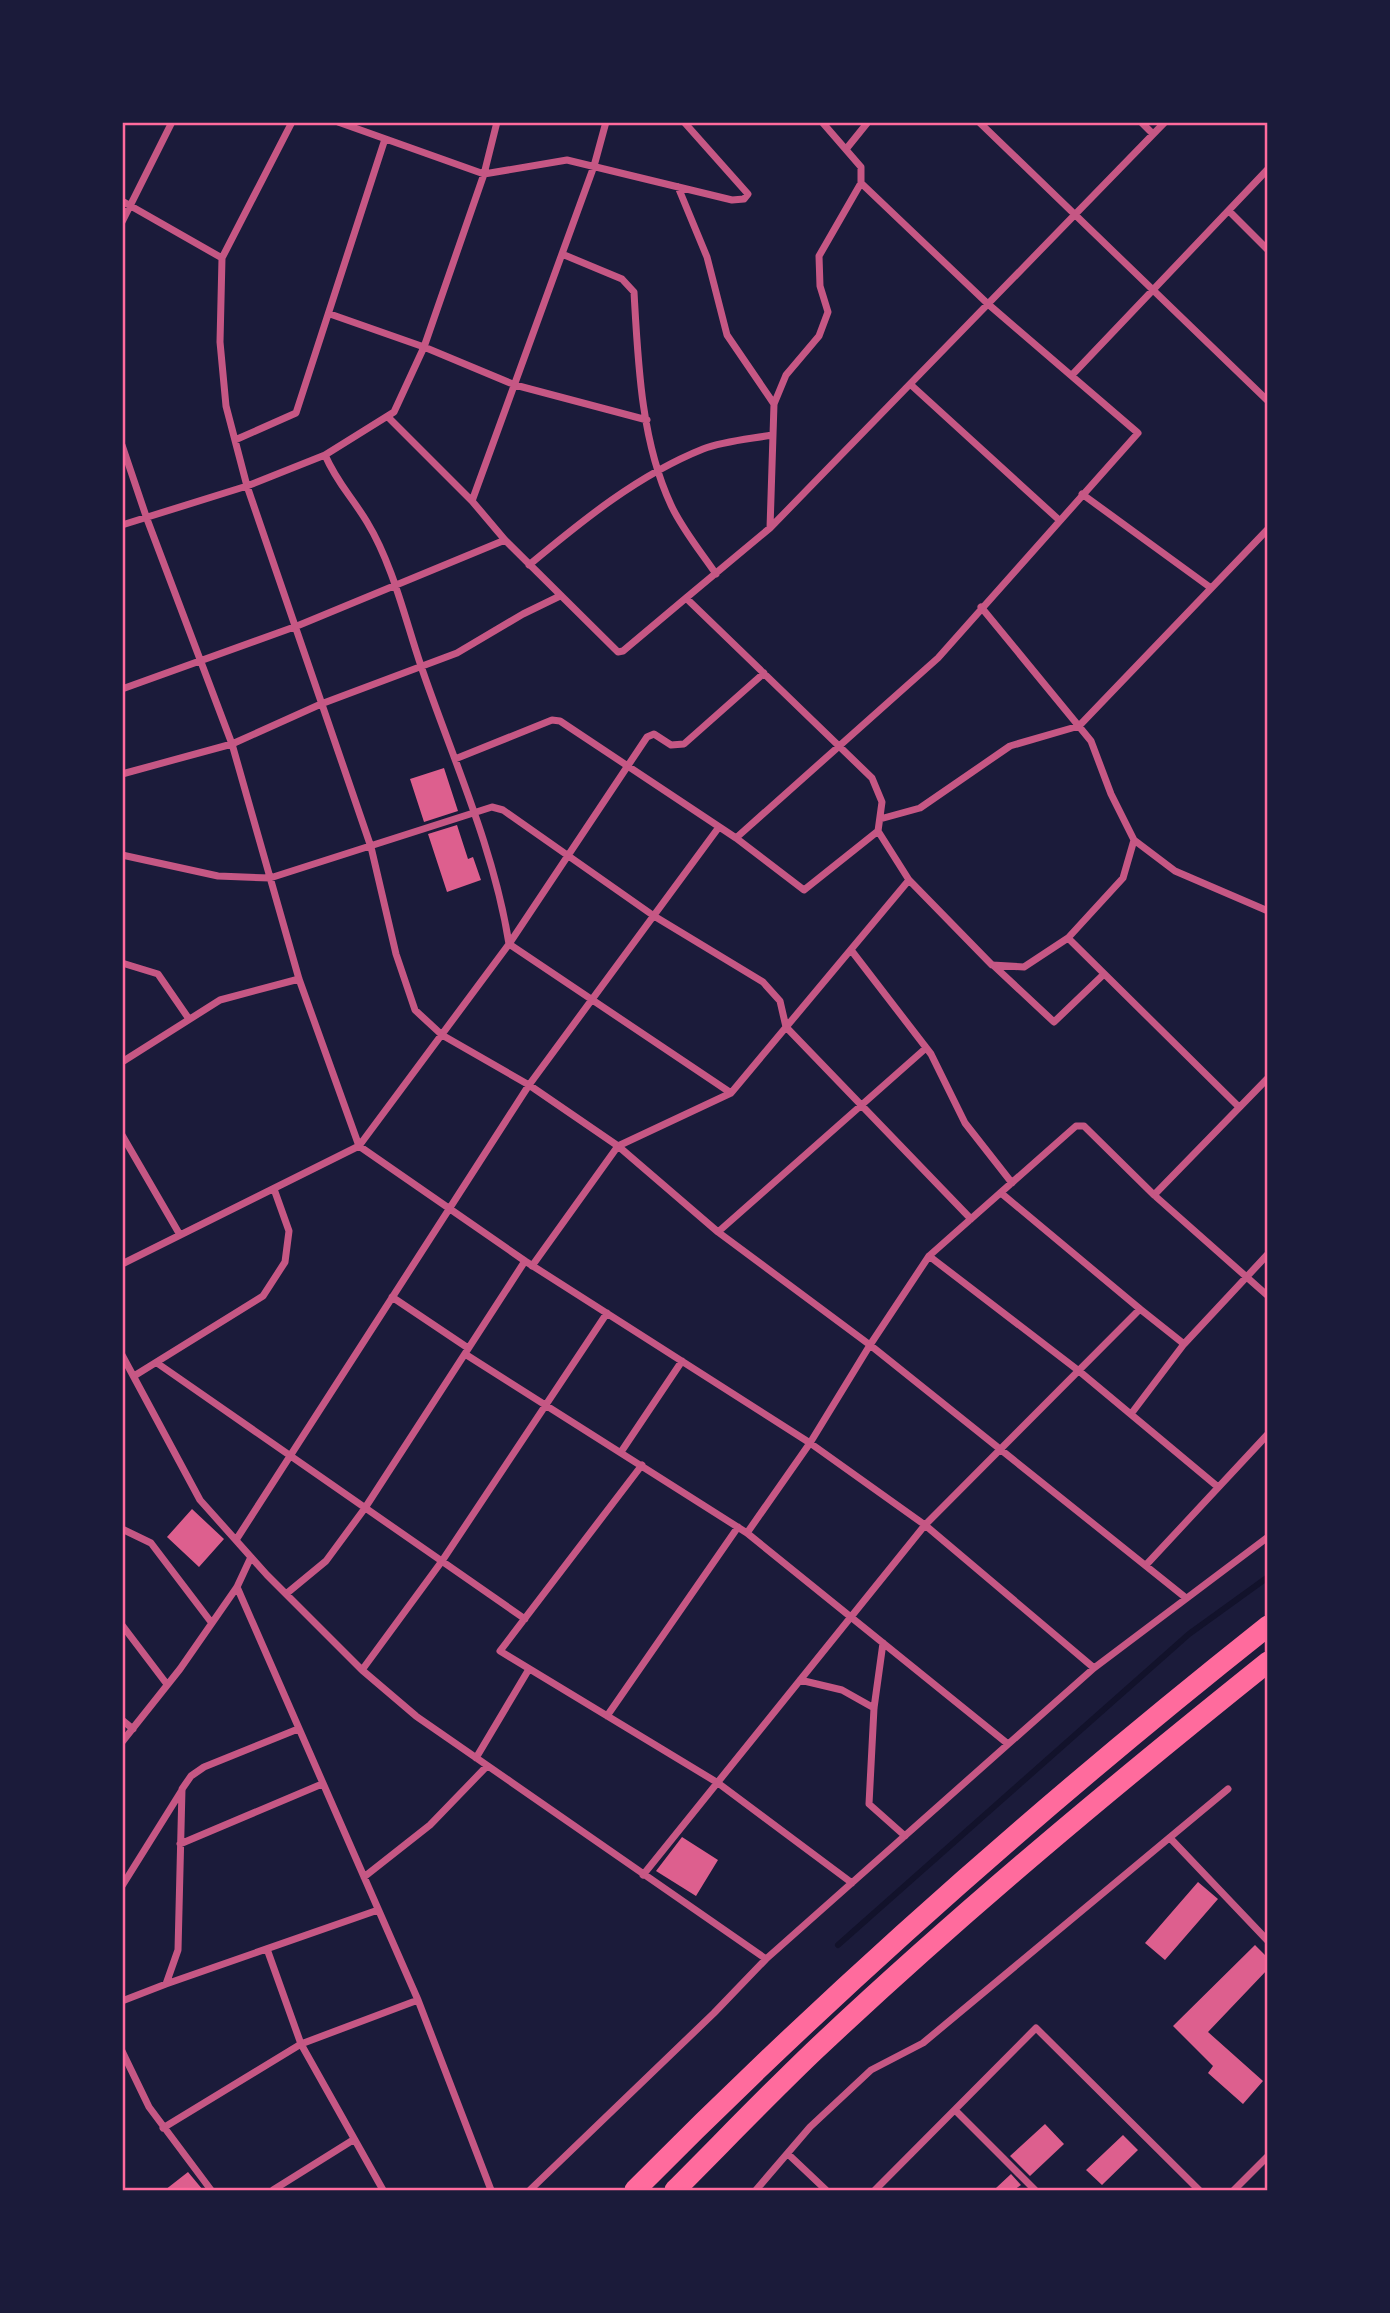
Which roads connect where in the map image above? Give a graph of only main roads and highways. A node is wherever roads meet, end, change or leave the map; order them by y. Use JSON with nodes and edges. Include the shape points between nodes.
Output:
{"nodes":[{"id":1,"x":1268,"y":1626,"type":"edge"},
{"id":2,"x":1268,"y":1662,"type":"edge"},
{"id":3,"x":635,"y":2190,"type":"edge"},
{"id":4,"x":675,"y":2190,"type":"edge"}],
"edges":[{"from":1,"to":3,"type":"highway","via":[[1063,1792],[970,1874],[792,2035]]},
{"from":2,"to":4,"type":"highway","via":[[986,1896],[813,2052]]}]}
